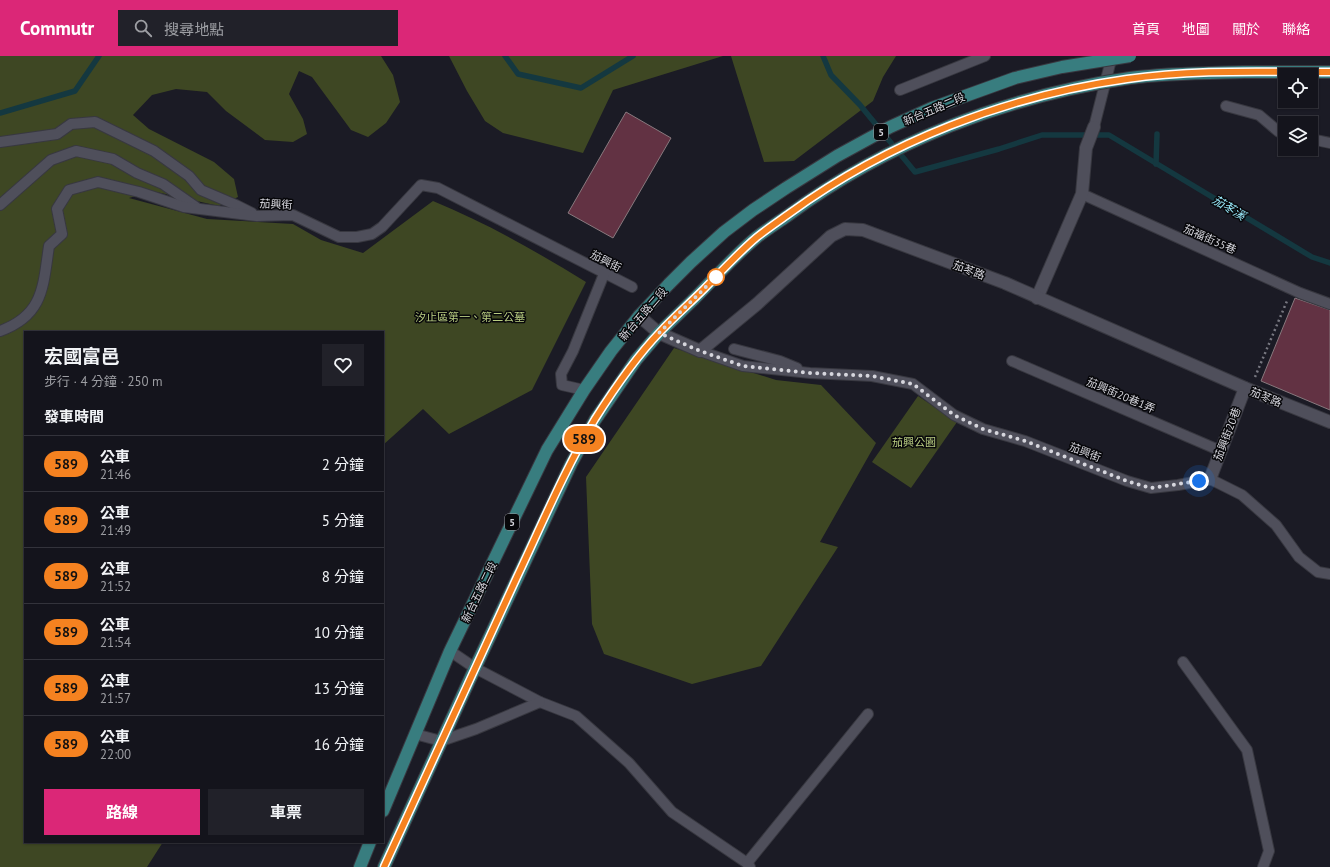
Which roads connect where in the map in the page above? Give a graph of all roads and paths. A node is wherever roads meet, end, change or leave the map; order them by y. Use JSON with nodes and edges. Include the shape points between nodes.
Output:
{"nodes":[{"id":1,"x":985,"y":56,"type":"edge"},
{"id":2,"x":1112,"y":56,"type":"edge"},
{"id":3,"x":1130,"y":56,"type":"edge"},
{"id":4,"x":1330,"y":72,"type":"edge"},
{"id":5,"x":900,"y":90,"type":"dead end"},
{"id":6,"x":1226,"y":106,"type":"dead end"},
{"id":7,"x":1094,"y":127,"type":"joint"},
{"id":8,"x":1278,"y":132,"type":"edge"},
{"id":9,"x":1318,"y":140,"type":"edge"},
{"id":10,"x":0,"y":142,"type":"edge"},
{"id":11,"x":1330,"y":143,"type":"edge"},
{"id":12,"x":1082,"y":194,"type":"junction"},
{"id":13,"x":0,"y":205,"type":"edge"},
{"id":14,"x":197,"y":208,"type":"junction"},
{"id":15,"x":257,"y":216,"type":"junction"},
{"id":16,"x":604,"y":274,"type":"junction"},
{"id":17,"x":632,"y":287,"type":"dead end"},
{"id":18,"x":1291,"y":289,"type":"junction"},
{"id":19,"x":1037,"y":298,"type":"junction"},
{"id":20,"x":1330,"y":304,"type":"edge"},
{"id":21,"x":639,"y":316,"type":"junction"},
{"id":22,"x":0,"y":331,"type":"edge"},
{"id":23,"x":659,"y":333,"type":"junction"},
{"id":24,"x":734,"y":349,"type":"dead end"},
{"id":25,"x":700,"y":351,"type":"junction"},
{"id":26,"x":1012,"y":361,"type":"dead end"},
{"id":27,"x":810,"y":373,"type":"junction"},
{"id":28,"x":1247,"y":389,"type":"junction"},
{"id":29,"x":584,"y":390,"type":"junction"},
{"id":30,"x":1330,"y":422,"type":"edge"},
{"id":31,"x":1221,"y":451,"type":"junction"},
{"id":32,"x":1210,"y":479,"type":"junction"},
{"id":33,"x":1330,"y":574,"type":"edge"},
{"id":34,"x":450,"y":651,"type":"junction"},
{"id":35,"x":1184,"y":662,"type":"dead end"},
{"id":36,"x":475,"y":668,"type":"junction"},
{"id":37,"x":540,"y":702,"type":"junction"},
{"id":38,"x":868,"y":714,"type":"dead end"},
{"id":39,"x":414,"y":738,"type":"junction"},
{"id":40,"x":439,"y":746,"type":"junction"},
{"id":41,"x":384,"y":810,"type":"edge"},
{"id":42,"x":370,"y":843,"type":"edge"},
{"id":43,"x":748,"y":865,"type":"edge"},
{"id":44,"x":360,"y":867,"type":"edge"},
{"id":45,"x":384,"y":867,"type":"edge"},
{"id":46,"x":1263,"y":867,"type":"edge"}],
"edges":[{"from":1,"to":5,"type":"lane"},
{"from":2,"to":7,"type":"lane"},
{"from":3,"to":21,"type":"main road","name":"新台五路二段","number":"5","bridge":true,"via":[[1015,78],[890,127],[837,156],[753,210],[691,262]]},
{"from":4,"to":23,"type":"main road","name":"新台五路二段","number":"5","bridge":true,"via":[[1173,74],[1132,78],[1045,94],[964,120],[887,154],[802,204],[757,238]]},
{"from":6,"to":8,"type":"lane","via":[[1258,115]]},
{"from":7,"to":12,"type":"street","via":[[1086,148]]},
{"from":9,"to":11,"type":"lane"},
{"from":10,"to":15,"type":"lane","via":[[57,134],[71,124],[95,122],[154,151],[189,176],[201,190],[236,204]]},
{"from":12,"to":18,"type":"lane","name":"茄福街35巷"},
{"from":12,"to":19,"type":"street"},
{"from":13,"to":14,"type":"lane","via":[[51,160],[76,151],[113,159],[163,184]]},
{"from":14,"to":15,"type":"lane","name":"茄興街"},
{"from":14,"to":22,"type":"lane","name":"茄興街","via":[[98,182],[69,190],[57,210],[62,234],[49,246],[41,294],[25,317]]},
{"from":15,"to":16,"type":"lane","name":"茄興街","via":[[293,215],[339,237],[357,238],[372,234],[382,227],[420,185],[438,188]]},
{"from":16,"to":17,"type":"lane","name":"茄興街"},
{"from":16,"to":29,"type":"lane","via":[[561,374],[562,385]]},
{"from":18,"to":20,"type":"lane","name":"茄福街35巷"},
{"from":18,"to":28,"type":"path"},
{"from":19,"to":25,"type":"street","name":"茄苳路","via":[[1005,283],[863,230],[845,229],[831,236],[757,304]]},
{"from":19,"to":28,"type":"street","name":"茄苳路"},
{"from":21,"to":23,"type":"street"},
{"from":21,"to":29,"type":"main road","name":"新台五路二段","number":"5"},
{"from":23,"to":25,"type":"street"},
{"from":23,"to":36,"type":"main road","name":"新台五路二段","number":"5","via":[[636,360],[599,414],[571,464]]},
{"from":24,"to":27,"type":"lane","name":"茄興街","via":[[780,361]]},
{"from":25,"to":27,"type":"lane","name":"茄興街","via":[[743,366]]},
{"from":26,"to":31,"type":"lane","name":"茄興街20巷1弄"},
{"from":27,"to":32,"type":"lane","name":"茄興街","via":[[872,376],[913,384],[954,415],[983,429],[1025,441],[1151,488]]},
{"from":28,"to":30,"type":"street","name":"茄苳路"},
{"from":28,"to":31,"type":"street","name":"茄興街20巷"},
{"from":29,"to":34,"type":"main road","name":"新台五路二段","number":"5","via":[[547,450]]},
{"from":31,"to":32,"type":"street","name":"茄興街20巷"},
{"from":32,"to":33,"type":"lane","via":[[1242,495],[1276,525],[1299,557],[1318,572]]},
{"from":34,"to":36,"type":"lane"},
{"from":34,"to":39,"type":"main road","name":"新台五路二段","number":"5"},
{"from":35,"to":46,"type":"lane","via":[[1247,750],[1269,851]]},
{"from":36,"to":37,"type":"lane"},
{"from":36,"to":40,"type":"main road","name":"新台五路二段","number":"5"},
{"from":37,"to":40,"type":"lane"},
{"from":37,"to":43,"type":"lane","via":[[576,716],[629,763],[672,812]]},
{"from":38,"to":43,"type":"lane"},
{"from":39,"to":40,"type":"lane"},
{"from":39,"to":41,"type":"main road","name":"新台五路二段","number":"5"},
{"from":40,"to":45,"type":"main road","name":"新台五路二段","number":"5"},
{"from":42,"to":44,"type":"main road"}]}
